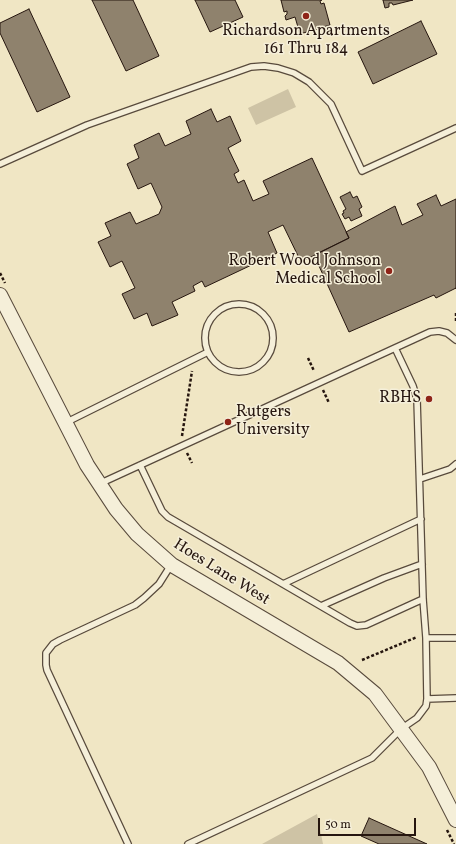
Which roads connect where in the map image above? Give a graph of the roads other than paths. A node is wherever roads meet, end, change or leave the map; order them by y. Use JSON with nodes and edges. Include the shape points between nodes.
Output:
{"nodes":[{"id":1,"x":456,"y":128,"type":"edge"},
{"id":2,"x":0,"y":164,"type":"edge"},
{"id":3,"x":0,"y":295,"type":"edge"},
{"id":4,"x":456,"y":340,"type":"edge"},
{"id":5,"x":395,"y":348,"type":"junction"},
{"id":6,"x":208,"y":352,"type":"junction"},
{"id":7,"x":65,"y":423,"type":"junction"},
{"id":8,"x":456,"y":464,"type":"edge"},
{"id":9,"x":140,"y":465,"type":"junction"},
{"id":10,"x":420,"y":479,"type":"junction"},
{"id":11,"x":99,"y":484,"type":"junction"},
{"id":12,"x":421,"y":519,"type":"junction"},
{"id":13,"x":422,"y":564,"type":"junction"},
{"id":14,"x":172,"y":565,"type":"junction"},
{"id":15,"x":283,"y":584,"type":"junction"},
{"id":16,"x":423,"y":599,"type":"junction"},
{"id":17,"x":321,"y":606,"type":"junction"},
{"id":18,"x":426,"y":638,"type":"junction"},
{"id":19,"x":456,"y":638,"type":"edge"},
{"id":20,"x":456,"y":698,"type":"edge"},
{"id":21,"x":427,"y":699,"type":"junction"},
{"id":22,"x":401,"y":729,"type":"junction"},
{"id":23,"x":456,"y":820,"type":"edge"},
{"id":24,"x":128,"y":844,"type":"edge"},
{"id":25,"x":188,"y":844,"type":"edge"}],
"edges":[{"from":1,"to":2,"type":"lane","via":[[362,171],[331,104],[322,94],[294,73],[264,66],[251,67],[87,125]]},
{"from":3,"to":7,"type":"street","name":"Hoes Lane West"},
{"from":4,"to":5,"type":"lane","via":[[447,333],[430,332]]},
{"from":5,"to":9,"type":"lane"},
{"from":5,"to":10,"type":"lane","via":[[418,399]]},
{"from":6,"to":6,"type":"lane","via":[[222,368],[239,372],[253,369],[264,361],[271,349],[272,331],[261,313],[253,308],[239,305],[225,308],[214,316],[207,328]]},
{"from":6,"to":7,"type":"lane"},
{"from":7,"to":11,"type":"street","name":"Hoes Lane West"},
{"from":8,"to":10,"type":"lane","via":[[450,469]]},
{"from":9,"to":11,"type":"lane"},
{"from":9,"to":15,"type":"lane","via":[[162,511],[168,517]]},
{"from":10,"to":12,"type":"lane"},
{"from":11,"to":14,"type":"street","name":"Hoes Lane West","via":[[137,534]]},
{"from":12,"to":13,"type":"lane"},
{"from":12,"to":15,"type":"lane"},
{"from":13,"to":16,"type":"lane"},
{"from":13,"to":17,"type":"lane"},
{"from":14,"to":22,"type":"street","name":"Hoes Lane West","via":[[338,663],[375,694]]},
{"from":14,"to":24,"type":"lane","via":[[159,584],[135,605],[60,640],[46,653],[47,670]]},
{"from":15,"to":17,"type":"lane"},
{"from":16,"to":17,"type":"lane","via":[[366,625],[358,626]]},
{"from":16,"to":18,"type":"lane"},
{"from":18,"to":19,"type":"lane"},
{"from":18,"to":21,"type":"lane"},
{"from":20,"to":21,"type":"lane"},
{"from":21,"to":22,"type":"lane","via":[[426,706],[417,718]]},
{"from":22,"to":23,"type":"street","name":"Hoes Lane West","via":[[429,767]]},
{"from":22,"to":25,"type":"lane","via":[[372,758]]}]}
